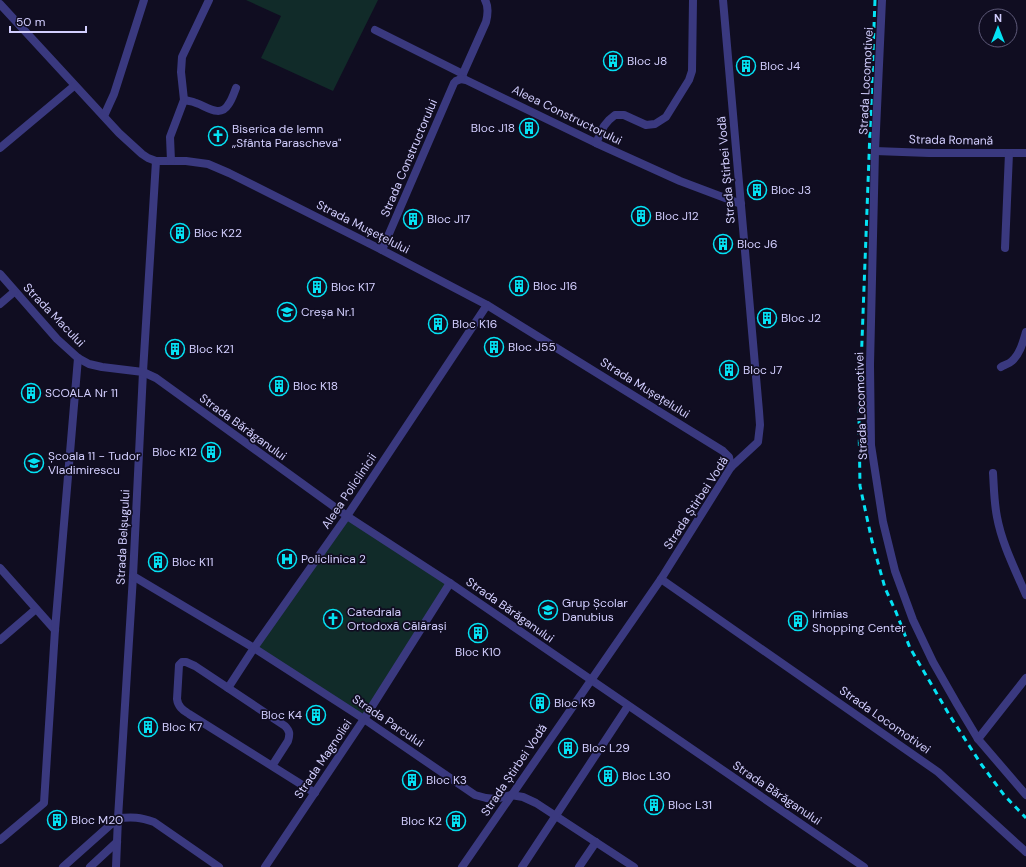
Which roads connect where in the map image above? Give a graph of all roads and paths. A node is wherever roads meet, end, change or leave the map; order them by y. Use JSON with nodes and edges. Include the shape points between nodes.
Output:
{"nodes":[{"id":1,"x":144,"y":0,"type":"edge"},
{"id":2,"x":209,"y":0,"type":"edge"},
{"id":3,"x":486,"y":0,"type":"edge"},
{"id":4,"x":693,"y":0,"type":"edge"},
{"id":5,"x":723,"y":0,"type":"edge"},
{"id":6,"x":882,"y":0,"type":"edge"},
{"id":7,"x":0,"y":4,"type":"edge"},
{"id":8,"x":375,"y":30,"type":"dead end"},
{"id":9,"x":462,"y":76,"type":"junction"},
{"id":10,"x":74,"y":86,"type":"junction"},
{"id":11,"x":236,"y":88,"type":"dead end"},
{"id":12,"x":184,"y":100,"type":"junction"},
{"id":13,"x":104,"y":116,"type":"junction"},
{"id":14,"x":596,"y":143,"type":"junction"},
{"id":15,"x":0,"y":148,"type":"edge"},
{"id":16,"x":875,"y":151,"type":"junction"},
{"id":17,"x":1009,"y":153,"type":"junction"},
{"id":18,"x":1026,"y":153,"type":"edge"},
{"id":19,"x":156,"y":161,"type":"junction"},
{"id":20,"x":171,"y":162,"type":"junction"},
{"id":21,"x":741,"y":204,"type":"junction"},
{"id":22,"x":1005,"y":248,"type":"dead end"},
{"id":23,"x":382,"y":250,"type":"junction"},
{"id":24,"x":0,"y":274,"type":"edge"},
{"id":25,"x":14,"y":292,"type":"junction"},
{"id":26,"x":0,"y":304,"type":"edge"},
{"id":27,"x":488,"y":305,"type":"junction"},
{"id":28,"x":1026,"y":332,"type":"edge"},
{"id":29,"x":78,"y":358,"type":"junction"},
{"id":30,"x":1000,"y":367,"type":"dead end"},
{"id":31,"x":143,"y":372,"type":"junction"},
{"id":32,"x":731,"y":467,"type":"junction"},
{"id":33,"x":993,"y":473,"type":"dead end"},
{"id":34,"x":347,"y":516,"type":"junction"},
{"id":35,"x":0,"y":568,"type":"edge"},
{"id":36,"x":133,"y":576,"type":"junction"},
{"id":37,"x":661,"y":579,"type":"junction"},
{"id":38,"x":450,"y":583,"type":"junction"},
{"id":39,"x":1026,"y":595,"type":"edge"},
{"id":40,"x":36,"y":609,"type":"junction"},
{"id":41,"x":54,"y":630,"type":"junction"},
{"id":42,"x":0,"y":640,"type":"edge"},
{"id":43,"x":254,"y":648,"type":"junction"},
{"id":44,"x":1026,"y":678,"type":"edge"},
{"id":45,"x":590,"y":680,"type":"junction"},
{"id":46,"x":228,"y":688,"type":"junction"},
{"id":47,"x":628,"y":706,"type":"junction"},
{"id":48,"x":364,"y":719,"type":"junction"},
{"id":49,"x":978,"y":739,"type":"junction"},
{"id":50,"x":272,"y":766,"type":"junction"},
{"id":51,"x":315,"y":793,"type":"junction"},
{"id":52,"x":511,"y":795,"type":"junction"},
{"id":53,"x":1026,"y":795,"type":"edge"},
{"id":54,"x":556,"y":816,"type":"junction"},
{"id":55,"x":118,"y":818,"type":"junction"},
{"id":56,"x":0,"y":840,"type":"edge"},
{"id":57,"x":117,"y":842,"type":"junction"},
{"id":58,"x":596,"y":842,"type":"junction"},
{"id":59,"x":1026,"y":852,"type":"edge"},
{"id":60,"x":63,"y":867,"type":"edge"},
{"id":61,"x":90,"y":867,"type":"edge"},
{"id":62,"x":116,"y":867,"type":"edge"},
{"id":63,"x":219,"y":867,"type":"edge"},
{"id":64,"x":265,"y":867,"type":"edge"},
{"id":65,"x":462,"y":867,"type":"edge"},
{"id":66,"x":522,"y":867,"type":"edge"},
{"id":67,"x":579,"y":867,"type":"edge"},
{"id":68,"x":634,"y":867,"type":"edge"},
{"id":69,"x":864,"y":867,"type":"edge"}],
"edges":[{"from":1,"to":13,"type":"street","via":[[114,94]]},
{"from":2,"to":12,"type":"street","via":[[182,58]]},
{"from":3,"to":9,"type":"street","via":[[486,22]]},
{"from":4,"to":14,"type":"street","via":[[692,72],[666,117],[655,124],[646,125],[624,115],[615,115],[604,126]]},
{"from":5,"to":21,"type":"street","name":"Strada Știrbei Vodă"},
{"from":6,"to":16,"type":"street","name":"Strada Locomotivei"},
{"from":7,"to":10,"type":"street","name":"Strada Mușețelului"},
{"from":8,"to":9,"type":"street","name":"Aleea Constructorului"},
{"from":9,"to":14,"type":"street","name":"Aleea Constructorului"},
{"from":9,"to":23,"type":"street","name":"Strada Constructorului","via":[[454,83]]},
{"from":10,"to":13,"type":"street","name":"Strada Mușețelului"},
{"from":10,"to":15,"type":"street"},
{"from":11,"to":12,"type":"street","via":[[228,106],[219,112]]},
{"from":12,"to":20,"type":"street","via":[[170,137]]},
{"from":13,"to":19,"type":"street","name":"Strada Mușețelului","via":[[142,154]]},
{"from":14,"to":21,"type":"street","name":"Aleea Constructorului"},
{"from":16,"to":17,"type":"street","name":"Strada Romană"},
{"from":16,"to":49,"type":"street","name":"Strada Locomotivei","via":[[870,357],[871,445],[883,522],[895,571],[913,620],[933,662]]},
{"from":17,"to":18,"type":"street","name":"Strada Romană"},
{"from":17,"to":22,"type":"street"},
{"from":19,"to":20,"type":"street","name":"Strada Mușețelului"},
{"from":19,"to":31,"type":"street","name":"Strada Belșugului"},
{"from":20,"to":23,"type":"street","name":"Strada Mușețelului","via":[[208,164],[230,173]]},
{"from":21,"to":32,"type":"street","name":"Strada Știrbei Vodă","via":[[760,425],[758,442]]},
{"from":23,"to":27,"type":"street","name":"Strada Mușețelului"},
{"from":24,"to":25,"type":"street","name":"Strada Macului"},
{"from":25,"to":26,"type":"street"},
{"from":25,"to":29,"type":"street","name":"Strada Macului"},
{"from":27,"to":32,"type":"street","name":"Strada Mușețelului","via":[[723,451],[729,457]]},
{"from":27,"to":34,"type":"street","name":"Aleea Policlinicii"},
{"from":28,"to":30,"type":"street","via":[[1016,356],[1011,362]]},
{"from":29,"to":31,"type":"street","name":"Strada Macului","via":[[95,366]]},
{"from":29,"to":41,"type":"street"},
{"from":31,"to":34,"type":"street","name":"Strada Bărăganului","via":[[156,378]]},
{"from":31,"to":36,"type":"street","name":"Strada Belșugului"},
{"from":32,"to":37,"type":"street","name":"Strada Știrbei Vodă"},
{"from":33,"to":39,"type":"street","via":[[997,518],[1006,548]]},
{"from":34,"to":38,"type":"street","name":"Strada Bărăganului"},
{"from":34,"to":43,"type":"street","name":"Aleea Policlinicii"},
{"from":35,"to":40,"type":"street"},
{"from":36,"to":43,"type":"street","name":"Strada Parcului"},
{"from":36,"to":55,"type":"street","name":"Strada Belșugului"},
{"from":37,"to":45,"type":"street","name":"Strada Știrbei Vodă"},
{"from":37,"to":59,"type":"street","name":"Strada Locomotivei","via":[[938,772]]},
{"from":38,"to":45,"type":"street","name":"Strada Bărăganului"},
{"from":38,"to":48,"type":"street","name":"Strada Magnoliei"},
{"from":40,"to":41,"type":"street"},
{"from":40,"to":42,"type":"street"},
{"from":41,"to":56,"type":"street","via":[[44,803]]},
{"from":43,"to":46,"type":"street","name":"Aleea Policlinicii"},
{"from":43,"to":48,"type":"street","name":"Strada Parcului"},
{"from":44,"to":49,"type":"street"},
{"from":45,"to":47,"type":"street","name":"Strada Bărăganului"},
{"from":45,"to":52,"type":"street","name":"Strada Știrbei Vodă"},
{"from":46,"to":50,"type":"street","via":[[289,730],[288,741]]},
{"from":46,"to":50,"type":"street","via":[[195,666],[186,662],[179,665],[177,699],[180,707]]},
{"from":47,"to":54,"type":"street"},
{"from":47,"to":69,"type":"street","name":"Strada Bărăganului"},
{"from":48,"to":51,"type":"street","name":"Strada Magnoliei"},
{"from":48,"to":52,"type":"street","name":"Strada Parcului","via":[[475,795],[495,799]]},
{"from":49,"to":53,"type":"street","name":"Strada Locomotivei"},
{"from":50,"to":51,"type":"street"},
{"from":51,"to":64,"type":"street","name":"Strada Magnoliei"},
{"from":52,"to":54,"type":"street","name":"Strada Parcului","via":[[536,803]]},
{"from":52,"to":65,"type":"street","name":"Strada Știrbei Vodă"},
{"from":54,"to":58,"type":"street","name":"Strada Parcului"},
{"from":54,"to":66,"type":"street"},
{"from":55,"to":57,"type":"street","name":"Strada Belșugului"},
{"from":55,"to":60,"type":"street"},
{"from":55,"to":63,"type":"street","via":[[142,818],[154,822]]},
{"from":57,"to":61,"type":"street"},
{"from":57,"to":62,"type":"street","name":"Strada Belșugului"},
{"from":58,"to":67,"type":"street"},
{"from":58,"to":68,"type":"street","name":"Strada Parcului"}]}
